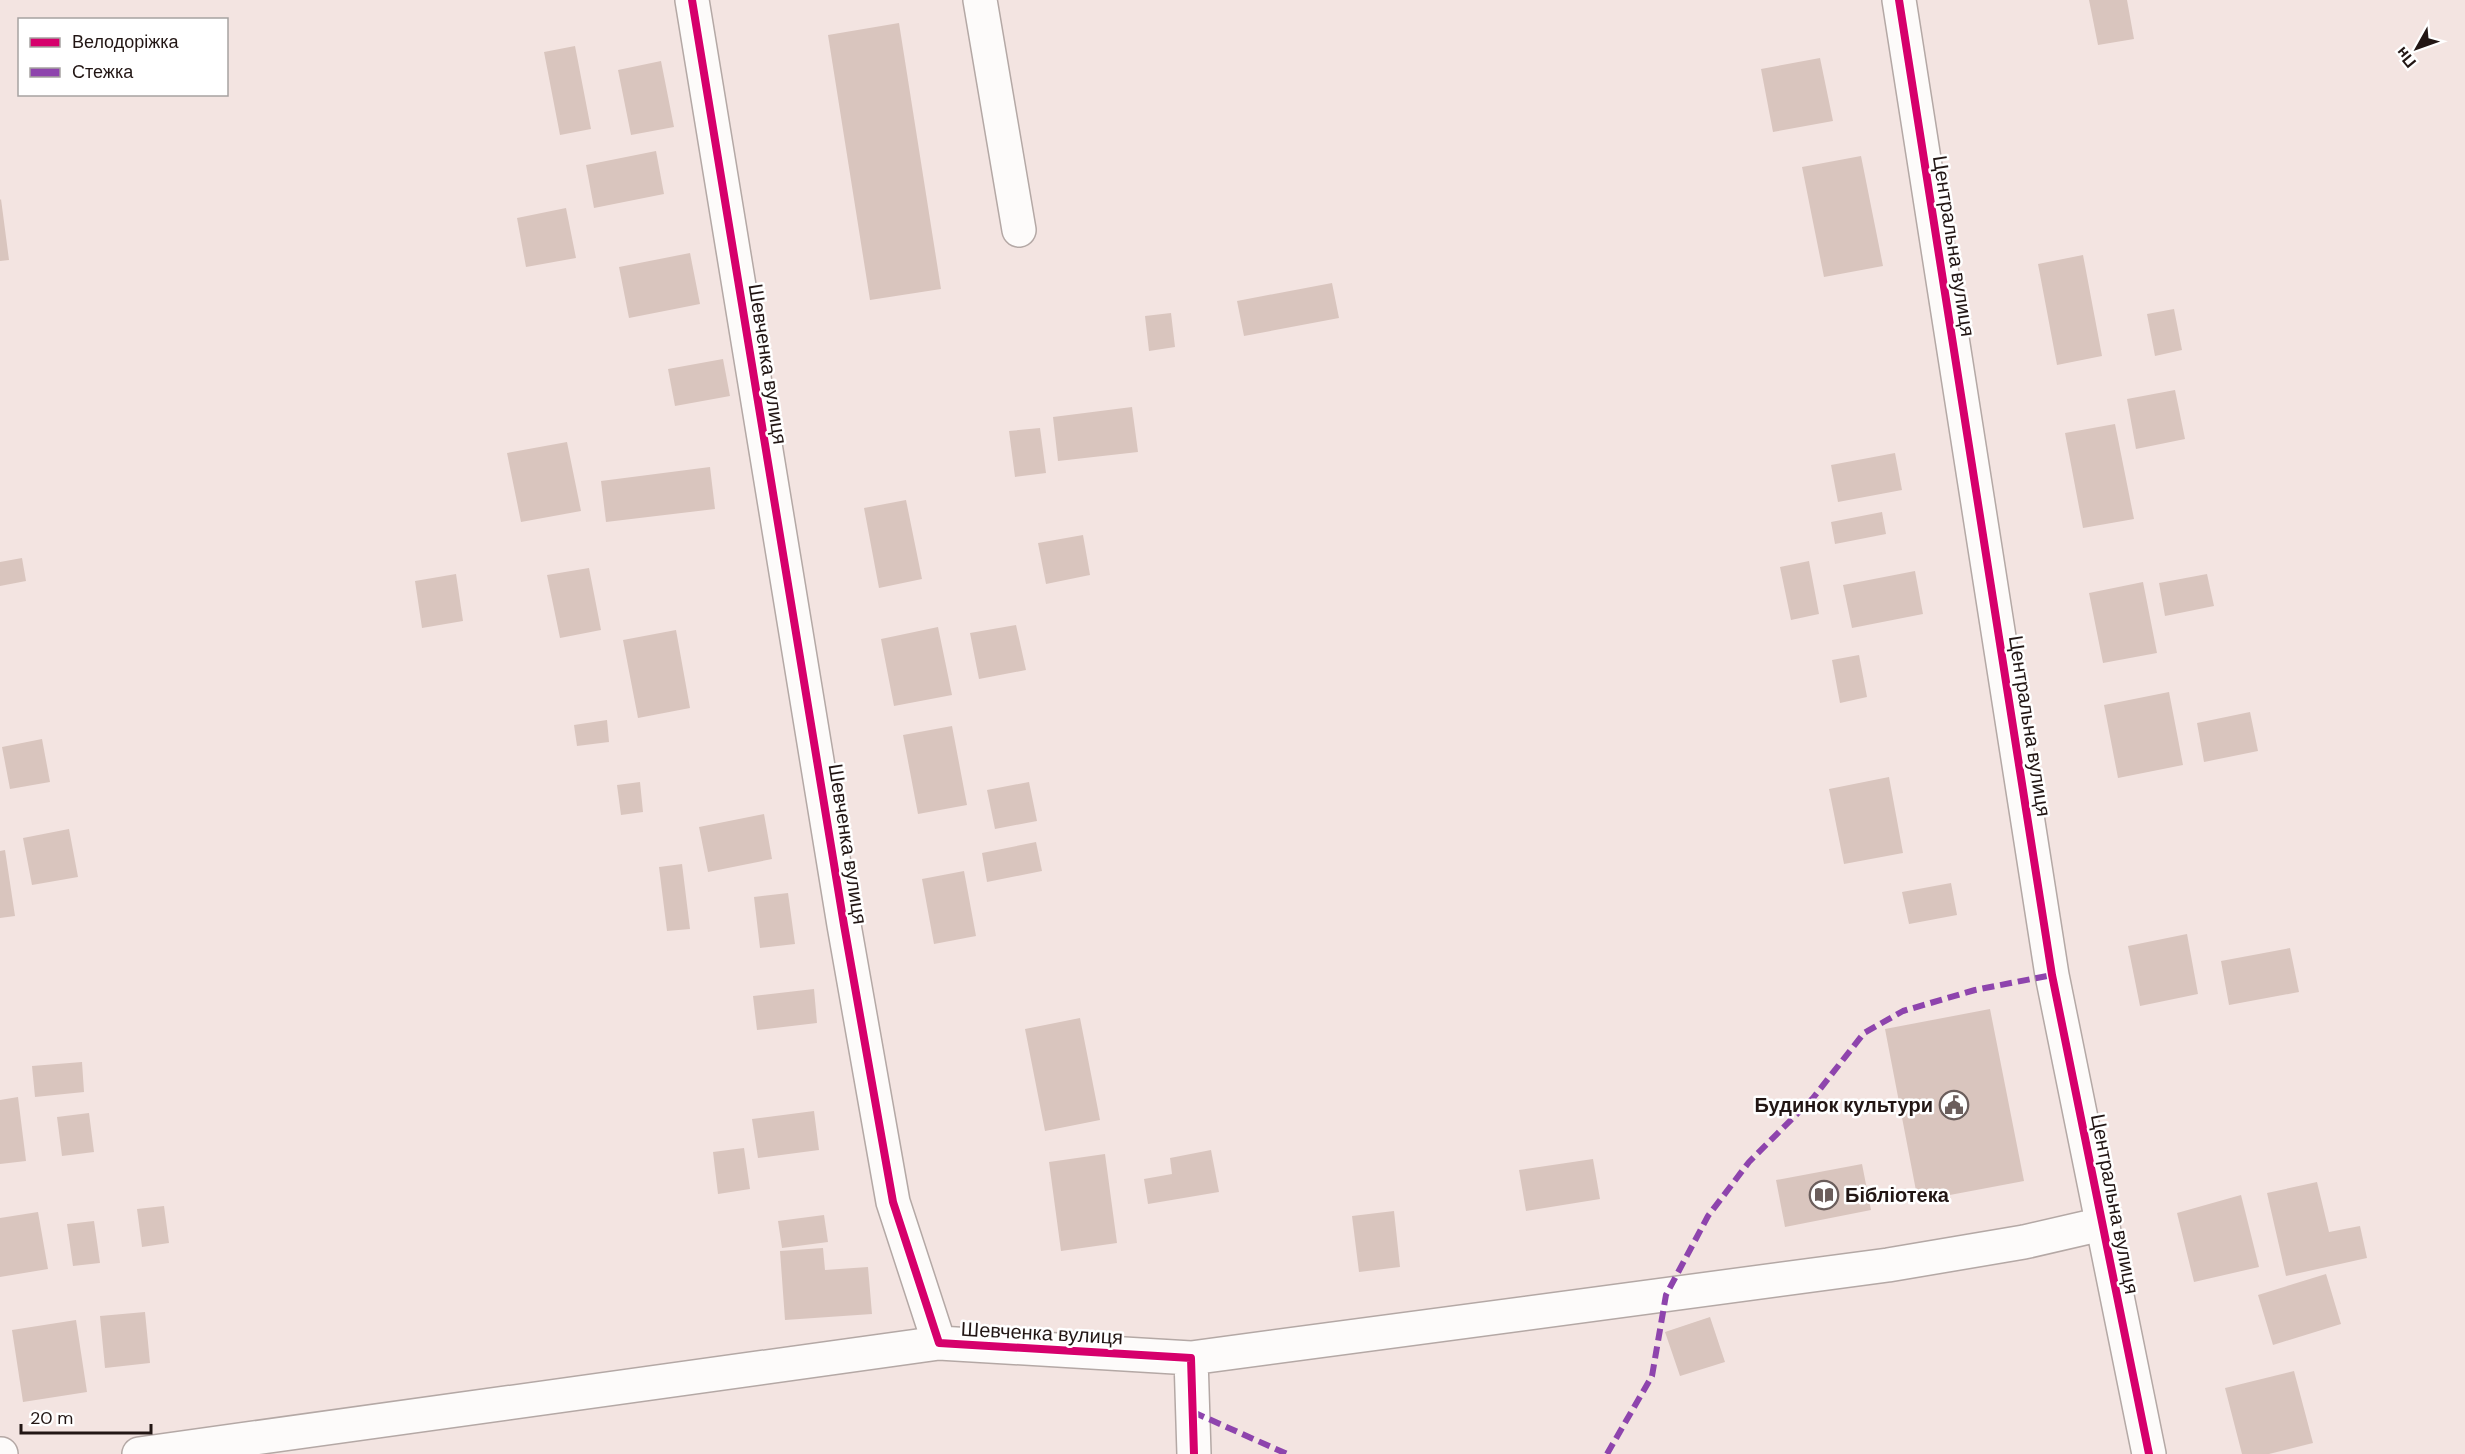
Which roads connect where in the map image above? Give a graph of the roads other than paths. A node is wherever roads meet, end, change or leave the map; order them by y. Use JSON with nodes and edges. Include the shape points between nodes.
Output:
{"nodes":[{"id":1,"x":692,"y":0,"type":"edge"},
{"id":2,"x":980,"y":0,"type":"edge"},
{"id":3,"x":1899,"y":0,"type":"edge"},
{"id":4,"x":1019,"y":230,"type":"dead end"},
{"id":5,"x":2102,"y":1224,"type":"junction"},
{"id":6,"x":939,"y":1343,"type":"junction"},
{"id":7,"x":1191,"y":1358,"type":"junction"},
{"id":8,"x":139,"y":1454,"type":"edge"},
{"id":9,"x":1194,"y":1454,"type":"edge"},
{"id":10,"x":2149,"y":1454,"type":"edge"}],
"edges":[{"from":1,"to":6,"type":"street","name":"Шевченка вулиця","via":[[893,1202]]},
{"from":2,"to":4,"type":"street"},
{"from":3,"to":5,"type":"street","name":"Центральна вулиця","via":[[2052,975]]},
{"from":5,"to":7,"type":"street","name":"Шевченка вулиця","via":[[2024,1242],[1888,1265]]},
{"from":5,"to":10,"type":"street","name":"Центральна вулиця"},
{"from":6,"to":7,"type":"street","name":"Шевченка вулиця"},
{"from":6,"to":8,"type":"street"},
{"from":7,"to":9,"type":"street"}]}
